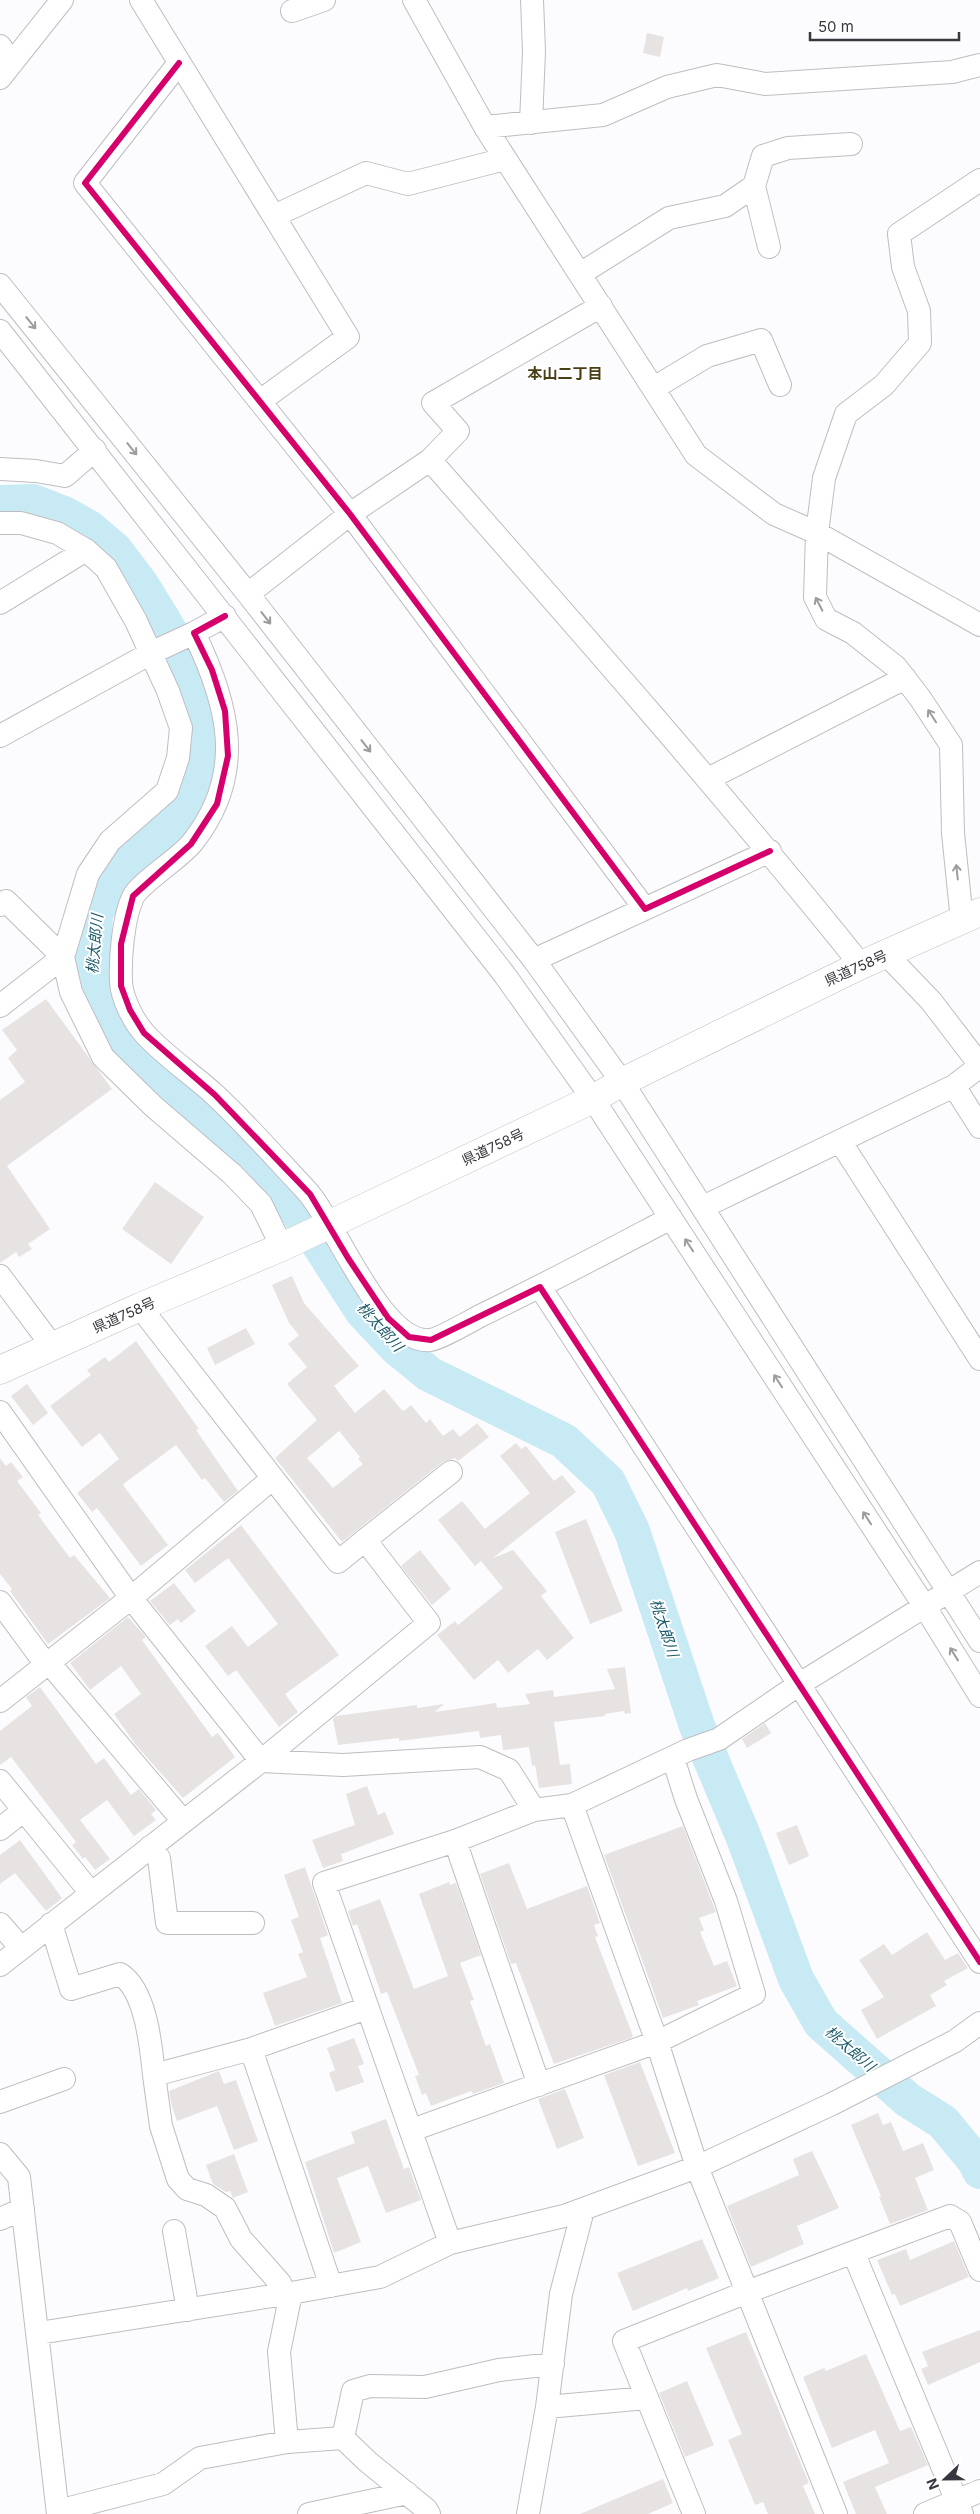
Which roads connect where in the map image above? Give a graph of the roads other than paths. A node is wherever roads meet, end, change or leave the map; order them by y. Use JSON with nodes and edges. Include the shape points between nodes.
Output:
{"nodes":[{"id":1,"x":62,"y":0,"type":"edge"},
{"id":2,"x":141,"y":0,"type":"edge"},
{"id":3,"x":324,"y":0,"type":"edge"},
{"id":4,"x":414,"y":0,"type":"edge"},
{"id":5,"x":532,"y":0,"type":"edge"},
{"id":6,"x":292,"y":11,"type":"dead end"},
{"id":7,"x":4,"y":62,"type":"edge"},
{"id":8,"x":179,"y":63,"type":"junction"},
{"id":9,"x":980,"y":65,"type":"edge"},
{"id":10,"x":531,"y":122,"type":"junction"},
{"id":11,"x":485,"y":127,"type":"junction"},
{"id":12,"x":851,"y":144,"type":"dead end"},
{"id":13,"x":505,"y":159,"type":"junction"},
{"id":14,"x":980,"y":180,"type":"edge"},
{"id":15,"x":754,"y":186,"type":"junction"},
{"id":16,"x":274,"y":216,"type":"junction"},
{"id":17,"x":769,"y":247,"type":"dead end"},
{"id":18,"x":580,"y":274,"type":"junction"},
{"id":19,"x":0,"y":285,"type":"edge"},
{"id":20,"x":601,"y":306,"type":"junction"},
{"id":21,"x":0,"y":331,"type":"edge"},
{"id":22,"x":780,"y":385,"type":"dead end"},
{"id":23,"x":654,"y":388,"type":"junction"},
{"id":24,"x":260,"y":401,"type":"junction"},
{"id":25,"x":95,"y":450,"type":"junction"},
{"id":26,"x":430,"y":460,"type":"junction"},
{"id":27,"x":0,"y":469,"type":"edge"},
{"id":28,"x":350,"y":514,"type":"junction"},
{"id":29,"x":0,"y":523,"type":"edge"},
{"id":30,"x":817,"y":533,"type":"junction"},
{"id":31,"x":86,"y":550,"type":"junction"},
{"id":32,"x":248,"y":594,"type":"junction"},
{"id":33,"x":0,"y":603,"type":"edge"},
{"id":34,"x":225,"y":616,"type":"junction"},
{"id":35,"x":980,"y":625,"type":"edge"},
{"id":36,"x":194,"y":633,"type":"junction"},
{"id":37,"x":151,"y":653,"type":"junction"},
{"id":38,"x":905,"y":678,"type":"junction"},
{"id":39,"x":0,"y":736,"type":"edge"},
{"id":40,"x":708,"y":779,"type":"junction"},
{"id":41,"x":770,"y":851,"type":"junction"},
{"id":42,"x":0,"y":905,"type":"edge"},
{"id":43,"x":645,"y":909,"type":"junction"},
{"id":44,"x":971,"y":916,"type":"edge"},
{"id":45,"x":887,"y":955,"type":"junction"},
{"id":46,"x":63,"y":957,"type":"junction"},
{"id":47,"x":534,"y":960,"type":"junction"},
{"id":48,"x":861,"y":965,"type":"junction"},
{"id":49,"x":0,"y":1006,"type":"edge"},
{"id":50,"x":980,"y":1066,"type":"edge"},
{"id":51,"x":622,"y":1082,"type":"junction"},
{"id":52,"x":954,"y":1086,"type":"junction"},
{"id":53,"x":594,"y":1099,"type":"junction"},
{"id":54,"x":980,"y":1127,"type":"edge"},
{"id":55,"x":840,"y":1141,"type":"junction"},
{"id":56,"x":703,"y":1207,"type":"junction"},
{"id":57,"x":671,"y":1218,"type":"junction"},
{"id":58,"x":330,"y":1224,"type":"junction"},
{"id":59,"x":282,"y":1247,"type":"junction"},
{"id":60,"x":0,"y":1276,"type":"edge"},
{"id":61,"x":540,"y":1287,"type":"junction"},
{"id":62,"x":140,"y":1307,"type":"junction"},
{"id":63,"x":53,"y":1347,"type":"junction"},
{"id":64,"x":980,"y":1359,"type":"edge"},
{"id":65,"x":0,"y":1370,"type":"edge"},
{"id":66,"x":0,"y":1412,"type":"edge"},
{"id":67,"x":451,"y":1472,"type":"dead end"},
{"id":68,"x":273,"y":1478,"type":"junction"},
{"id":69,"x":365,"y":1540,"type":"junction"},
{"id":70,"x":980,"y":1572,"type":"edge"},
{"id":71,"x":950,"y":1593,"type":"junction"},
{"id":72,"x":131,"y":1598,"type":"junction"},
{"id":73,"x":0,"y":1602,"type":"edge"},
{"id":74,"x":925,"y":1607,"type":"junction"},
{"id":75,"x":980,"y":1641,"type":"edge"},
{"id":76,"x":48,"y":1665,"type":"junction"},
{"id":77,"x":798,"y":1685,"type":"junction"},
{"id":78,"x":980,"y":1696,"type":"edge"},
{"id":79,"x":0,"y":1701,"type":"edge"},
{"id":80,"x":672,"y":1758,"type":"junction"},
{"id":81,"x":261,"y":1761,"type":"junction"},
{"id":82,"x":0,"y":1781,"type":"edge"},
{"id":83,"x":572,"y":1805,"type":"junction"},
{"id":84,"x":534,"y":1810,"type":"junction"},
{"id":85,"x":23,"y":1811,"type":"junction"},
{"id":86,"x":183,"y":1821,"type":"junction"},
{"id":87,"x":0,"y":1828,"type":"edge"},
{"id":88,"x":455,"y":1841,"type":"junction"},
{"id":89,"x":150,"y":1847,"type":"junction"},
{"id":90,"x":91,"y":1893,"type":"junction"},
{"id":91,"x":253,"y":1923,"type":"dead end"},
{"id":92,"x":0,"y":1924,"type":"edge"},
{"id":93,"x":51,"y":1924,"type":"junction"},
{"id":94,"x":21,"y":1948,"type":"junction"},
{"id":95,"x":980,"y":1962,"type":"edge"},
{"id":96,"x":0,"y":1965,"type":"edge"},
{"id":97,"x":367,"y":2008,"type":"junction"},
{"id":98,"x":980,"y":2023,"type":"edge"},
{"id":99,"x":657,"y":2042,"type":"junction"},
{"id":100,"x":250,"y":2049,"type":"junction"},
{"id":101,"x":154,"y":2075,"type":"junction"},
{"id":102,"x":64,"y":2079,"type":"dead end"},
{"id":103,"x":539,"y":2085,"type":"junction"},
{"id":104,"x":0,"y":2102,"type":"edge"},
{"id":105,"x":412,"y":2130,"type":"junction"},
{"id":106,"x":0,"y":2154,"type":"edge"},
{"id":107,"x":697,"y":2167,"type":"junction"},
{"id":108,"x":23,"y":2209,"type":"junction"},
{"id":109,"x":583,"y":2210,"type":"junction"},
{"id":110,"x":0,"y":2219,"type":"edge"},
{"id":111,"x":174,"y":2231,"type":"dead end"},
{"id":112,"x":450,"y":2244,"type":"junction"},
{"id":113,"x":854,"y":2254,"type":"junction"},
{"id":114,"x":980,"y":2270,"type":"edge"},
{"id":115,"x":331,"y":2286,"type":"junction"},
{"id":116,"x":747,"y":2292,"type":"junction"},
{"id":117,"x":288,"y":2294,"type":"junction"},
{"id":118,"x":188,"y":2310,"type":"junction"},
{"id":119,"x":39,"y":2333,"type":"junction"},
{"id":120,"x":552,"y":2364,"type":"junction"},
{"id":121,"x":647,"y":2398,"type":"junction"},
{"id":122,"x":547,"y":2408,"type":"junction"},
{"id":123,"x":343,"y":2438,"type":"junction"},
{"id":124,"x":287,"y":2442,"type":"junction"},
{"id":125,"x":980,"y":2491,"type":"edge"},
{"id":126,"x":407,"y":2493,"type":"junction"},
{"id":127,"x":959,"y":2508,"type":"edge"},
{"id":128,"x":58,"y":2513,"type":"edge"},
{"id":129,"x":309,"y":2514,"type":"edge"},
{"id":130,"x":429,"y":2514,"type":"edge"},
{"id":131,"x":528,"y":2514,"type":"edge"},
{"id":132,"x":694,"y":2514,"type":"edge"},
{"id":133,"x":836,"y":2514,"type":"edge"},
{"id":134,"x":925,"y":2514,"type":"edge"}],
"edges":[{"from":1,"to":7,"type":"street"},
{"from":2,"to":8,"type":"street"},
{"from":3,"to":6,"type":"street"},
{"from":4,"to":11,"type":"street"},
{"from":5,"to":10,"type":"street"},
{"from":8,"to":16,"type":"street"},
{"from":8,"to":24,"type":"street","via":[[85,183]]},
{"from":9,"to":10,"type":"street","via":[[952,72],[766,84],[717,75],[667,87],[603,115]]},
{"from":10,"to":11,"type":"street"},
{"from":11,"to":13,"type":"street"},
{"from":12,"to":15,"type":"street","via":[[788,148],[763,156]]},
{"from":13,"to":16,"type":"street","via":[[408,184],[366,173]]},
{"from":13,"to":18,"type":"street"},
{"from":14,"to":30,"type":"street","via":[[898,234],[903,267],[919,311],[920,343],[884,385],[846,414],[824,478]]},
{"from":15,"to":17,"type":"street"},
{"from":15,"to":18,"type":"street","via":[[726,206],[669,218]]},
{"from":16,"to":24,"type":"street","via":[[348,337]]},
{"from":18,"to":20,"type":"street"},
{"from":19,"to":32,"type":"street","one_way":true},
{"from":20,"to":23,"type":"street"},
{"from":20,"to":26,"type":"street","via":[[433,403],[458,431]]},
{"from":21,"to":25,"type":"street"},
{"from":22,"to":23,"type":"street","via":[[761,340],[707,356]]},
{"from":23,"to":30,"type":"street","via":[[696,455],[774,514]]},
{"from":24,"to":28,"type":"street"},
{"from":25,"to":27,"type":"street","via":[[65,476]]},
{"from":25,"to":34,"type":"street"},
{"from":26,"to":28,"type":"street"},
{"from":26,"to":40,"type":"street"},
{"from":28,"to":32,"type":"street"},
{"from":28,"to":43,"type":"street"},
{"from":29,"to":31,"type":"street","via":[[21,522],[57,533]]},
{"from":30,"to":35,"type":"street"},
{"from":38,"to":30,"type":"street","one_way":true,"via":[[896,667],[853,634],[826,619],[815,597]]},
{"from":31,"to":33,"type":"street"},
{"from":31,"to":37,"type":"street","via":[[112,576]]},
{"from":32,"to":47,"type":"street","one_way":true},
{"from":34,"to":36,"type":"street"},
{"from":34,"to":53,"type":"street","via":[[504,974]]},
{"from":36,"to":37,"type":"street"},
{"from":36,"to":58,"type":"street","via":[[212,670],[225,711],[228,756],[217,804],[191,844],[133,896],[121,944],[121,986],[144,1033],[215,1095],[310,1194]]},
{"from":37,"to":39,"type":"street"},
{"from":37,"to":46,"type":"street","via":[[181,728],[178,758],[167,791],[110,841],[88,874]]},
{"from":38,"to":40,"type":"street"},
{"from":44,"to":38,"type":"street","one_way":true,"via":[[953,833],[951,745]]},
{"from":40,"to":41,"type":"street"},
{"from":41,"to":43,"type":"street"},
{"from":41,"to":48,"type":"street"},
{"from":42,"to":46,"type":"street","via":[[6,901]]},
{"from":43,"to":47,"type":"street"},
{"from":44,"to":45,"type":"main road","name":"県道758号"},
{"from":45,"to":48,"type":"main road","name":"県道758号"},
{"from":45,"to":50,"type":"street","via":[[931,1001]]},
{"from":46,"to":49,"type":"street"},
{"from":46,"to":59,"type":"street","via":[[70,992],[103,1057],[261,1204]]},
{"from":47,"to":51,"type":"street"},
{"from":48,"to":51,"type":"main road","name":"県道758号"},
{"from":50,"to":52,"type":"street"},
{"from":51,"to":53,"type":"main road","name":"県道758号"},
{"from":51,"to":56,"type":"street"},
{"from":52,"to":54,"type":"street"},
{"from":52,"to":55,"type":"street"},
{"from":53,"to":57,"type":"street"},
{"from":53,"to":58,"type":"main road","name":"県道758号"},
{"from":55,"to":56,"type":"street"},
{"from":55,"to":64,"type":"street"},
{"from":56,"to":71,"type":"street"},
{"from":57,"to":61,"type":"street"},
{"from":74,"to":57,"type":"street","one_way":true},
{"from":58,"to":59,"type":"main road","name":"県道758号"},
{"from":58,"to":61,"type":"street","via":[[348,1258],[388,1318],[408,1337],[431,1340]]},
{"from":59,"to":62,"type":"main road","name":"県道758号"},
{"from":60,"to":63,"type":"street"},
{"from":61,"to":77,"type":"street"},
{"from":62,"to":63,"type":"main road","name":"県道758号"},
{"from":62,"to":68,"type":"street"},
{"from":63,"to":65,"type":"main road","name":"県道758号"},
{"from":66,"to":72,"type":"street"},
{"from":67,"to":69,"type":"street"},
{"from":68,"to":69,"type":"street","via":[[338,1562]]},
{"from":68,"to":72,"type":"street"},
{"from":69,"to":81,"type":"street","via":[[429,1623]]},
{"from":70,"to":71,"type":"street"},
{"from":71,"to":74,"type":"street"},
{"from":71,"to":75,"type":"street"},
{"from":72,"to":76,"type":"street"},
{"from":72,"to":81,"type":"street"},
{"from":73,"to":76,"type":"street"},
{"from":74,"to":77,"type":"street"},
{"from":78,"to":74,"type":"street","one_way":true},
{"from":76,"to":79,"type":"street"},
{"from":76,"to":86,"type":"street"},
{"from":77,"to":80,"type":"street","via":[[719,1739]]},
{"from":77,"to":95,"type":"street"},
{"from":80,"to":83,"type":"street"},
{"from":80,"to":99,"type":"street","via":[[726,1901],[754,1994]]},
{"from":81,"to":84,"type":"street","via":[[343,1764],[480,1757],[509,1770]]},
{"from":81,"to":86,"type":"street"},
{"from":82,"to":85,"type":"street"},
{"from":83,"to":84,"type":"street"},
{"from":83,"to":99,"type":"street"},
{"from":84,"to":88,"type":"street"},
{"from":85,"to":87,"type":"street"},
{"from":85,"to":90,"type":"street"},
{"from":86,"to":89,"type":"street"},
{"from":88,"to":97,"type":"street","via":[[324,1883]]},
{"from":88,"to":103,"type":"street"},
{"from":89,"to":90,"type":"street"},
{"from":89,"to":91,"type":"street","via":[[159,1858],[168,1923]]},
{"from":90,"to":93,"type":"street"},
{"from":92,"to":94,"type":"street"},
{"from":93,"to":94,"type":"street"},
{"from":93,"to":101,"type":"street","via":[[71,1989],[120,1974],[129,1980],[137,1993],[149,2036]]},
{"from":94,"to":96,"type":"street"},
{"from":97,"to":100,"type":"street"},
{"from":97,"to":105,"type":"street"},
{"from":98,"to":107,"type":"street","via":[[955,2042]]},
{"from":99,"to":103,"type":"street"},
{"from":99,"to":107,"type":"street"},
{"from":100,"to":101,"type":"street"},
{"from":100,"to":115,"type":"street"},
{"from":101,"to":117,"type":"street","via":[[161,2126],[178,2179],[187,2190],[206,2195],[225,2208],[241,2238]]},
{"from":102,"to":104,"type":"street"},
{"from":103,"to":105,"type":"street"},
{"from":105,"to":112,"type":"street"},
{"from":106,"to":108,"type":"street","via":[[19,2178]]},
{"from":107,"to":109,"type":"street"},
{"from":107,"to":116,"type":"street"},
{"from":108,"to":110,"type":"street"},
{"from":108,"to":119,"type":"street"},
{"from":109,"to":112,"type":"street"},
{"from":109,"to":120,"type":"street","via":[[561,2294]]},
{"from":111,"to":118,"type":"street"},
{"from":112,"to":115,"type":"street","via":[[380,2277]]},
{"from":113,"to":114,"type":"street","via":[[950,2216],[960,2222]]},
{"from":113,"to":116,"type":"street"},
{"from":113,"to":127,"type":"street"},
{"from":115,"to":117,"type":"street"},
{"from":116,"to":121,"type":"street","via":[[624,2341]]},
{"from":116,"to":133,"type":"street"},
{"from":117,"to":118,"type":"street"},
{"from":117,"to":124,"type":"street","via":[[279,2352]]},
{"from":118,"to":119,"type":"street"},
{"from":119,"to":128,"type":"street"},
{"from":120,"to":122,"type":"street"},
{"from":120,"to":123,"type":"street","via":[[499,2370],[425,2387],[370,2386],[353,2391]]},
{"from":121,"to":122,"type":"street"},
{"from":121,"to":132,"type":"street"},
{"from":122,"to":131,"type":"street"},
{"from":123,"to":124,"type":"street"},
{"from":123,"to":126,"type":"street"},
{"from":124,"to":128,"type":"street","via":[[200,2458],[163,2484]]},
{"from":125,"to":127,"type":"street"},
{"from":126,"to":129,"type":"street"},
{"from":126,"to":130,"type":"street"},
{"from":127,"to":134,"type":"street"}]}
